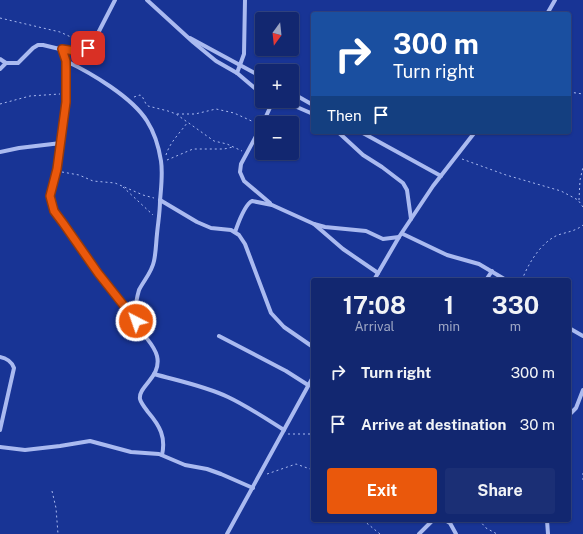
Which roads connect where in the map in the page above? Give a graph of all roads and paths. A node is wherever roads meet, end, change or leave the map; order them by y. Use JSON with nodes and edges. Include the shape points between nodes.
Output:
{"nodes":[{"id":1,"x":115,"y":0,"type":"edge"},
{"id":2,"x":147,"y":0,"type":"edge"},
{"id":3,"x":245,"y":0,"type":"edge"},
{"id":4,"x":555,"y":0,"type":"edge"},
{"id":5,"x":548,"y":12,"type":"edge"},
{"id":6,"x":0,"y":18,"type":"edge"},
{"id":7,"x":184,"y":35,"type":"junction"},
{"id":8,"x":90,"y":46,"type":"junction"},
{"id":9,"x":62,"y":49,"type":"junction"},
{"id":10,"x":0,"y":59,"type":"edge"},
{"id":11,"x":66,"y":61,"type":"junction"},
{"id":12,"x":6,"y":63,"type":"junction"},
{"id":13,"x":241,"y":64,"type":"junction"},
{"id":14,"x":0,"y":69,"type":"edge"},
{"id":15,"x":237,"y":73,"type":"junction"},
{"id":16,"x":255,"y":73,"type":"edge"},
{"id":17,"x":255,"y":88,"type":"edge"},
{"id":18,"x":571,"y":92,"type":"edge"},
{"id":19,"x":66,"y":94,"type":"junction"},
{"id":20,"x":583,"y":94,"type":"edge"},
{"id":21,"x":123,"y":97,"type":"junction"},
{"id":22,"x":299,"y":97,"type":"edge"},
{"id":23,"x":0,"y":104,"type":"edge"},
{"id":24,"x":311,"y":104,"type":"edge"},
{"id":25,"x":299,"y":108,"type":"edge"},
{"id":26,"x":311,"y":113,"type":"edge"},
{"id":27,"x":176,"y":114,"type":"junction"},
{"id":28,"x":255,"y":121,"type":"edge"},
{"id":29,"x":188,"y":122,"type":"junction"},
{"id":30,"x":340,"y":134,"type":"edge"},
{"id":31,"x":364,"y":134,"type":"edge"},
{"id":32,"x":473,"y":134,"type":"edge"},
{"id":33,"x":255,"y":138,"type":"edge"},
{"id":34,"x":61,"y":143,"type":"junction"},
{"id":35,"x":233,"y":147,"type":"junction"},
{"id":36,"x":0,"y":152,"type":"edge"},
{"id":37,"x":247,"y":153,"type":"junction"},
{"id":38,"x":456,"y":157,"type":"junction"},
{"id":39,"x":162,"y":162,"type":"junction"},
{"id":40,"x":583,"y":168,"type":"edge"},
{"id":41,"x":56,"y":172,"type":"junction"},
{"id":42,"x":441,"y":176,"type":"junction"},
{"id":43,"x":121,"y":185,"type":"junction"},
{"id":44,"x":160,"y":200,"type":"junction"},
{"id":45,"x":579,"y":202,"type":"junction"},
{"id":46,"x":272,"y":205,"type":"junction"},
{"id":47,"x":583,"y":208,"type":"edge"},
{"id":48,"x":411,"y":219,"type":"junction"},
{"id":49,"x":158,"y":223,"type":"junction"},
{"id":50,"x":314,"y":224,"type":"junction"},
{"id":51,"x":583,"y":225,"type":"edge"},
{"id":52,"x":235,"y":232,"type":"junction"},
{"id":53,"x":401,"y":236,"type":"junction"},
{"id":54,"x":492,"y":271,"type":"junction"},
{"id":55,"x":378,"y":273,"type":"junction"},
{"id":56,"x":375,"y":278,"type":"edge"},
{"id":57,"x":487,"y":278,"type":"edge"},
{"id":58,"x":503,"y":278,"type":"edge"},
{"id":59,"x":523,"y":278,"type":"edge"},
{"id":60,"x":136,"y":321,"type":"junction"},
{"id":61,"x":571,"y":329,"type":"edge"},
{"id":62,"x":219,"y":336,"type":"dead end"},
{"id":63,"x":583,"y":336,"type":"edge"},
{"id":64,"x":311,"y":346,"type":"edge"},
{"id":65,"x":0,"y":357,"type":"edge"},
{"id":66,"x":154,"y":374,"type":"junction"},
{"id":67,"x":311,"y":380,"type":"edge"},
{"id":68,"x":308,"y":385,"type":"junction"},
{"id":69,"x":583,"y":390,"type":"edge"},
{"id":70,"x":571,"y":414,"type":"edge"},
{"id":71,"x":0,"y":430,"type":"edge"},
{"id":72,"x":284,"y":430,"type":"junction"},
{"id":73,"x":311,"y":434,"type":"edge"},
{"id":74,"x":281,"y":435,"type":"junction"},
{"id":75,"x":0,"y":447,"type":"edge"},
{"id":76,"x":162,"y":455,"type":"junction"},
{"id":77,"x":311,"y":469,"type":"edge"},
{"id":78,"x":583,"y":473,"type":"edge"},
{"id":79,"x":259,"y":476,"type":"junction"},
{"id":80,"x":583,"y":480,"type":"edge"},
{"id":81,"x":252,"y":488,"type":"junction"},
{"id":82,"x":52,"y":491,"type":"dead end"},
{"id":83,"x":365,"y":522,"type":"edge"},
{"id":84,"x":431,"y":522,"type":"edge"},
{"id":85,"x":448,"y":522,"type":"edge"},
{"id":86,"x":481,"y":522,"type":"edge"},
{"id":87,"x":547,"y":522,"type":"edge"},
{"id":88,"x":58,"y":534,"type":"edge"},
{"id":89,"x":227,"y":534,"type":"edge"},
{"id":90,"x":380,"y":534,"type":"edge"},
{"id":91,"x":419,"y":534,"type":"edge"},
{"id":92,"x":456,"y":534,"type":"edge"},
{"id":93,"x":497,"y":534,"type":"edge"},
{"id":94,"x":548,"y":534,"type":"edge"}],
"edges":[{"from":1,"to":8,"type":"street"},
{"from":2,"to":7,"type":"street"},
{"from":3,"to":13,"type":"street","via":[[244,54]]},
{"from":4,"to":5,"type":"street"},
{"from":6,"to":8,"type":"path","via":[[60,32]]},
{"from":7,"to":13,"type":"street"},
{"from":7,"to":15,"type":"street","via":[[216,61]]},
{"from":8,"to":9,"type":"street","via":[[82,52]]},
{"from":9,"to":11,"type":"street"},
{"from":9,"to":12,"type":"street","via":[[38,45],[18,63]]},
{"from":10,"to":12,"type":"street"},
{"from":11,"to":19,"type":"street"},
{"from":11,"to":21,"type":"street","via":[[80,67]]},
{"from":12,"to":14,"type":"street"},
{"from":13,"to":15,"type":"street"},
{"from":13,"to":16,"type":"street"},
{"from":15,"to":17,"type":"street"},
{"from":18,"to":20,"type":"path"},
{"from":19,"to":23,"type":"path","via":[[30,96]]},
{"from":19,"to":34,"type":"street"},
{"from":21,"to":27,"type":"path","via":[[140,95],[148,106]]},
{"from":21,"to":39,"type":"street","via":[[148,122]]},
{"from":22,"to":24,"type":"street"},
{"from":25,"to":26,"type":"street"},
{"from":27,"to":28,"type":"path","via":[[195,114],[216,109]]},
{"from":27,"to":29,"type":"path"},
{"from":29,"to":35,"type":"path","via":[[214,141]]},
{"from":29,"to":39,"type":"path","via":[[171,143]]},
{"from":30,"to":48,"type":"street","via":[[363,155],[403,183],[407,190]]},
{"from":31,"to":42,"type":"street"},
{"from":32,"to":38,"type":"street"},
{"from":33,"to":37,"type":"street"},
{"from":34,"to":36,"type":"street"},
{"from":34,"to":41,"type":"street"},
{"from":35,"to":37,"type":"path"},
{"from":35,"to":39,"type":"path","via":[[194,149]]},
{"from":37,"to":46,"type":"street","via":[[240,172],[244,182]]},
{"from":38,"to":42,"type":"street"},
{"from":38,"to":45,"type":"path","via":[[555,189],[574,197]]},
{"from":39,"to":44,"type":"street"},
{"from":40,"to":45,"type":"path"},
{"from":41,"to":43,"type":"path","via":[[73,173],[88,180],[109,181]]},
{"from":41,"to":60,"type":"street","via":[[50,196],[54,211]]},
{"from":42,"to":48,"type":"street"},
{"from":43,"to":44,"type":"path"},
{"from":43,"to":49,"type":"path"},
{"from":44,"to":49,"type":"street"},
{"from":44,"to":52,"type":"street","via":[[211,228]]},
{"from":45,"to":47,"type":"path"},
{"from":46,"to":50,"type":"street"},
{"from":46,"to":52,"type":"street","via":[[249,202]]},
{"from":48,"to":53,"type":"street"},
{"from":49,"to":60,"type":"street","via":[[153,267],[139,291]]},
{"from":50,"to":53,"type":"street","via":[[366,231],[383,239]]},
{"from":50,"to":55,"type":"street","via":[[343,249]]},
{"from":51,"to":59,"type":"path","via":[[545,242]]},
{"from":52,"to":64,"type":"street","via":[[245,244],[271,313],[293,335]]},
{"from":53,"to":54,"type":"street"},
{"from":53,"to":55,"type":"street"},
{"from":54,"to":57,"type":"street"},
{"from":54,"to":58,"type":"street"},
{"from":55,"to":56,"type":"street"},
{"from":60,"to":66,"type":"street","via":[[140,332],[157,354],[158,364]]},
{"from":61,"to":63,"type":"street"},
{"from":62,"to":68,"type":"street"},
{"from":65,"to":71,"type":"street","via":[[14,368]]},
{"from":66,"to":72,"type":"street","via":[[227,397],[254,410]]},
{"from":66,"to":76,"type":"street","via":[[140,393],[140,400],[162,435]]},
{"from":67,"to":68,"type":"street"},
{"from":68,"to":72,"type":"street"},
{"from":69,"to":70,"type":"street"},
{"from":72,"to":74,"type":"street"},
{"from":73,"to":74,"type":"path"},
{"from":74,"to":79,"type":"street"},
{"from":75,"to":76,"type":"street","via":[[25,450],[90,441],[131,452]]},
{"from":76,"to":81,"type":"street","via":[[185,465],[208,469]]},
{"from":77,"to":79,"type":"path","via":[[296,464]]},
{"from":78,"to":80,"type":"path"},
{"from":79,"to":81,"type":"street"},
{"from":81,"to":89,"type":"street"},
{"from":82,"to":88,"type":"path"},
{"from":83,"to":90,"type":"path"},
{"from":84,"to":91,"type":"street"},
{"from":85,"to":92,"type":"street"},
{"from":86,"to":93,"type":"path"},
{"from":87,"to":94,"type":"street"}]}
